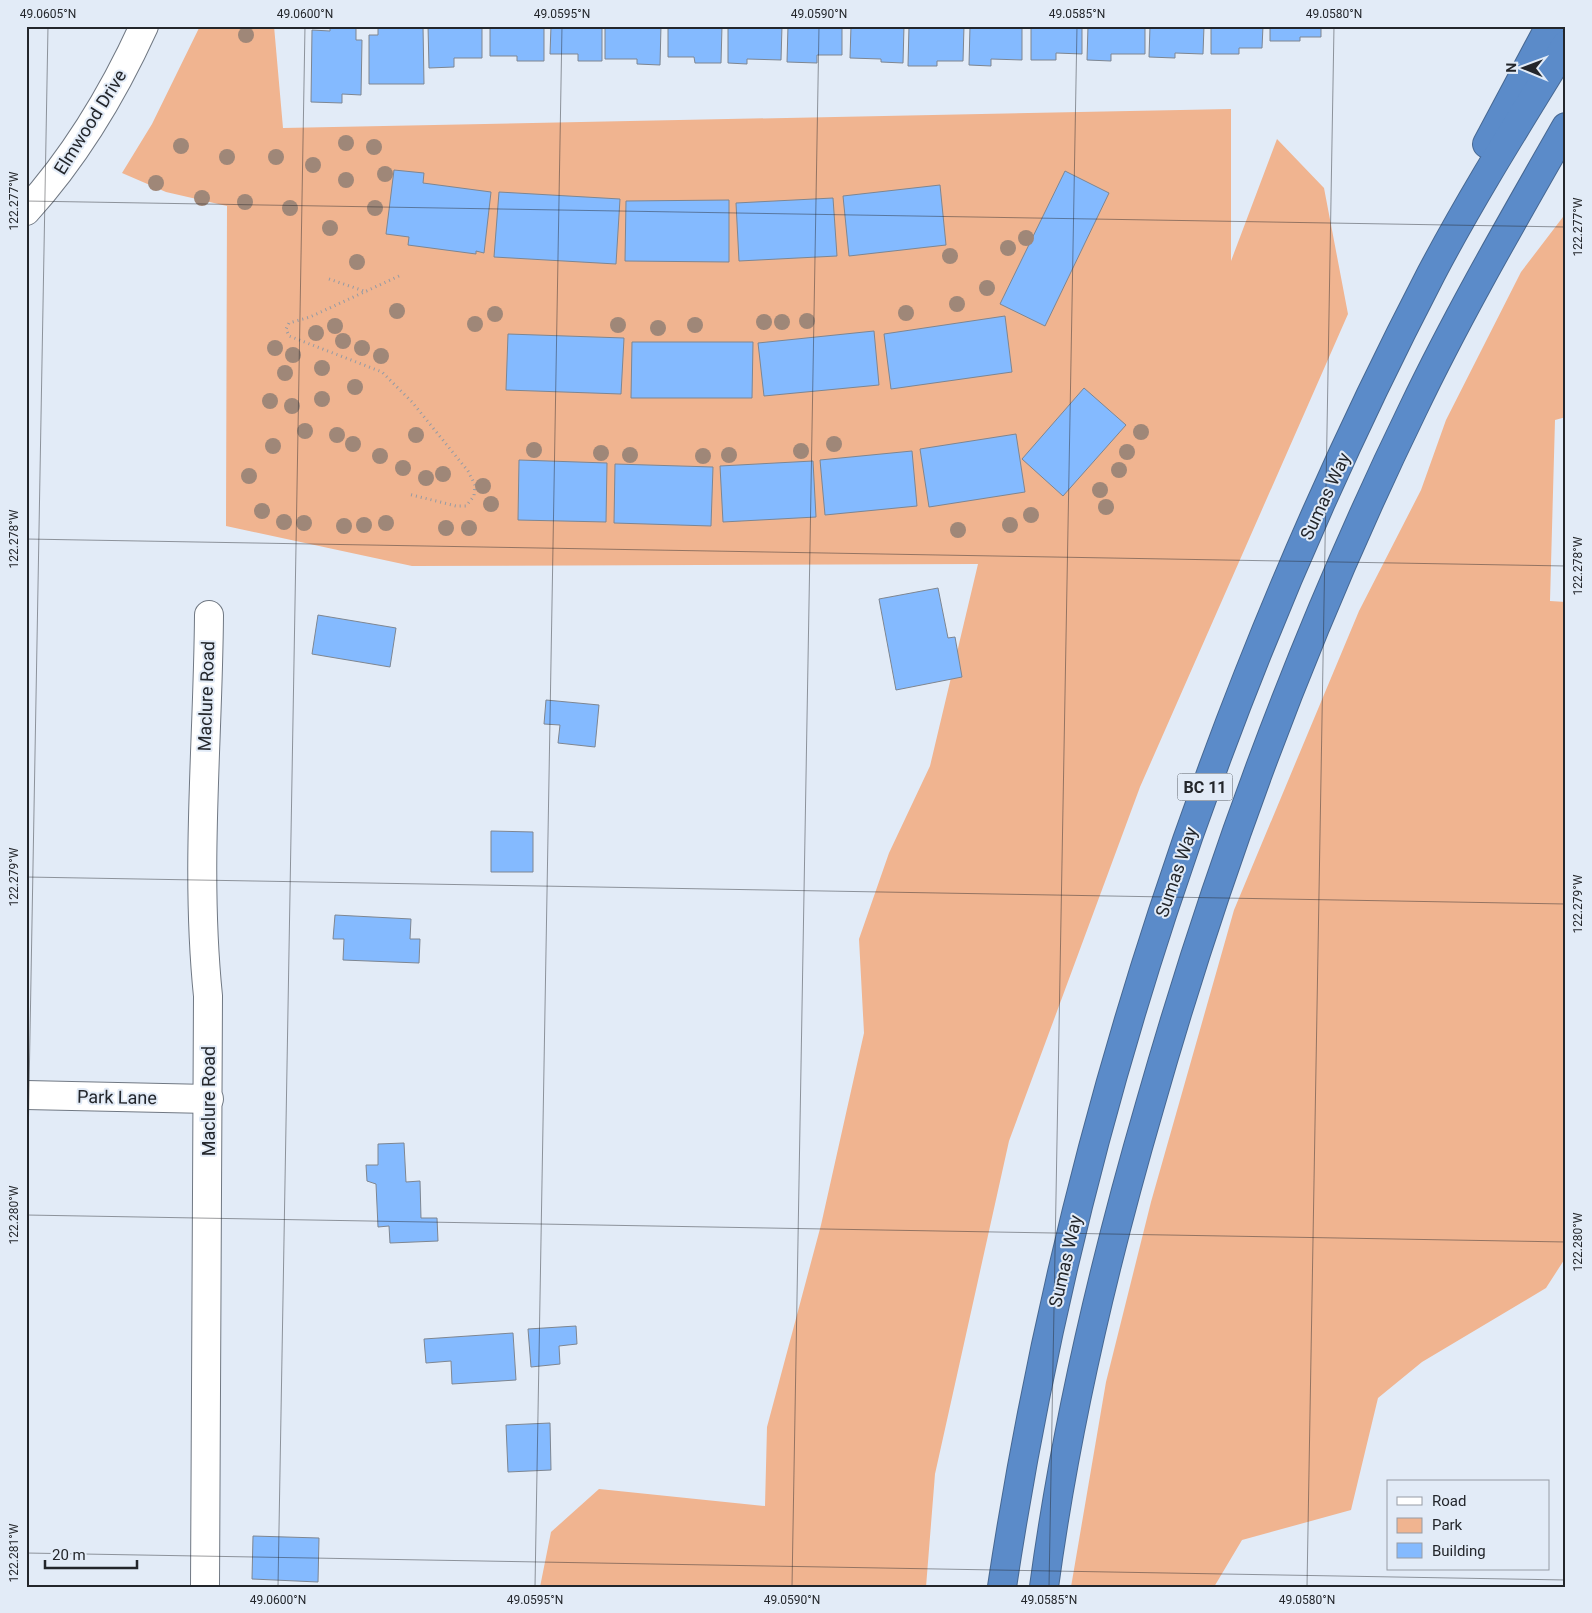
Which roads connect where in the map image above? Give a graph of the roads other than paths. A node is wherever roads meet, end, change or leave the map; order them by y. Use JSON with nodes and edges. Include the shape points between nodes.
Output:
{"nodes":[{"id":1,"x":144,"y":26,"type":"edge"},
{"id":2,"x":1550,"y":26,"type":"edge"},
{"id":3,"x":1566,"y":45,"type":"edge"},
{"id":4,"x":1566,"y":127,"type":"edge"},
{"id":5,"x":26,"y":211,"type":"edge"},
{"id":6,"x":1432,"y":272,"type":"junction"},
{"id":7,"x":209,"y":615,"type":"dead end"},
{"id":8,"x":26,"y":1095,"type":"edge"},
{"id":9,"x":209,"y":1099,"type":"junction"},
{"id":10,"x":205,"y":1587,"type":"edge"},
{"id":11,"x":1002,"y":1587,"type":"edge"},
{"id":12,"x":1044,"y":1587,"type":"edge"}],
"edges":[{"from":1,"to":5,"type":"street","name":"Elmwood Drive","via":[[96,121],[56,178]]},
{"from":2,"to":6,"type":"highway","via":[[1508,100],[1462,195]]},
{"from":3,"to":6,"type":"highway","name":"Sumas Way","number":"BC 11"},
{"from":4,"to":12,"type":"highway","number":"BC 11","via":[[1466,307],[1370,499],[1267,748],[1210,903],[1100,1287]]},
{"from":6,"to":11,"type":"highway","name":"Sumas Way","number":"BC 11","via":[[1288,577],[1226,729],[1171,883],[1123,1035],[1083,1186],[1041,1368]]},
{"from":7,"to":9,"type":"street","name":"Maclure Road","via":[[203,931],[208,996]]},
{"from":8,"to":9,"type":"street","name":"Park Lane"},
{"from":9,"to":10,"type":"street","name":"Maclure Road"}]}
